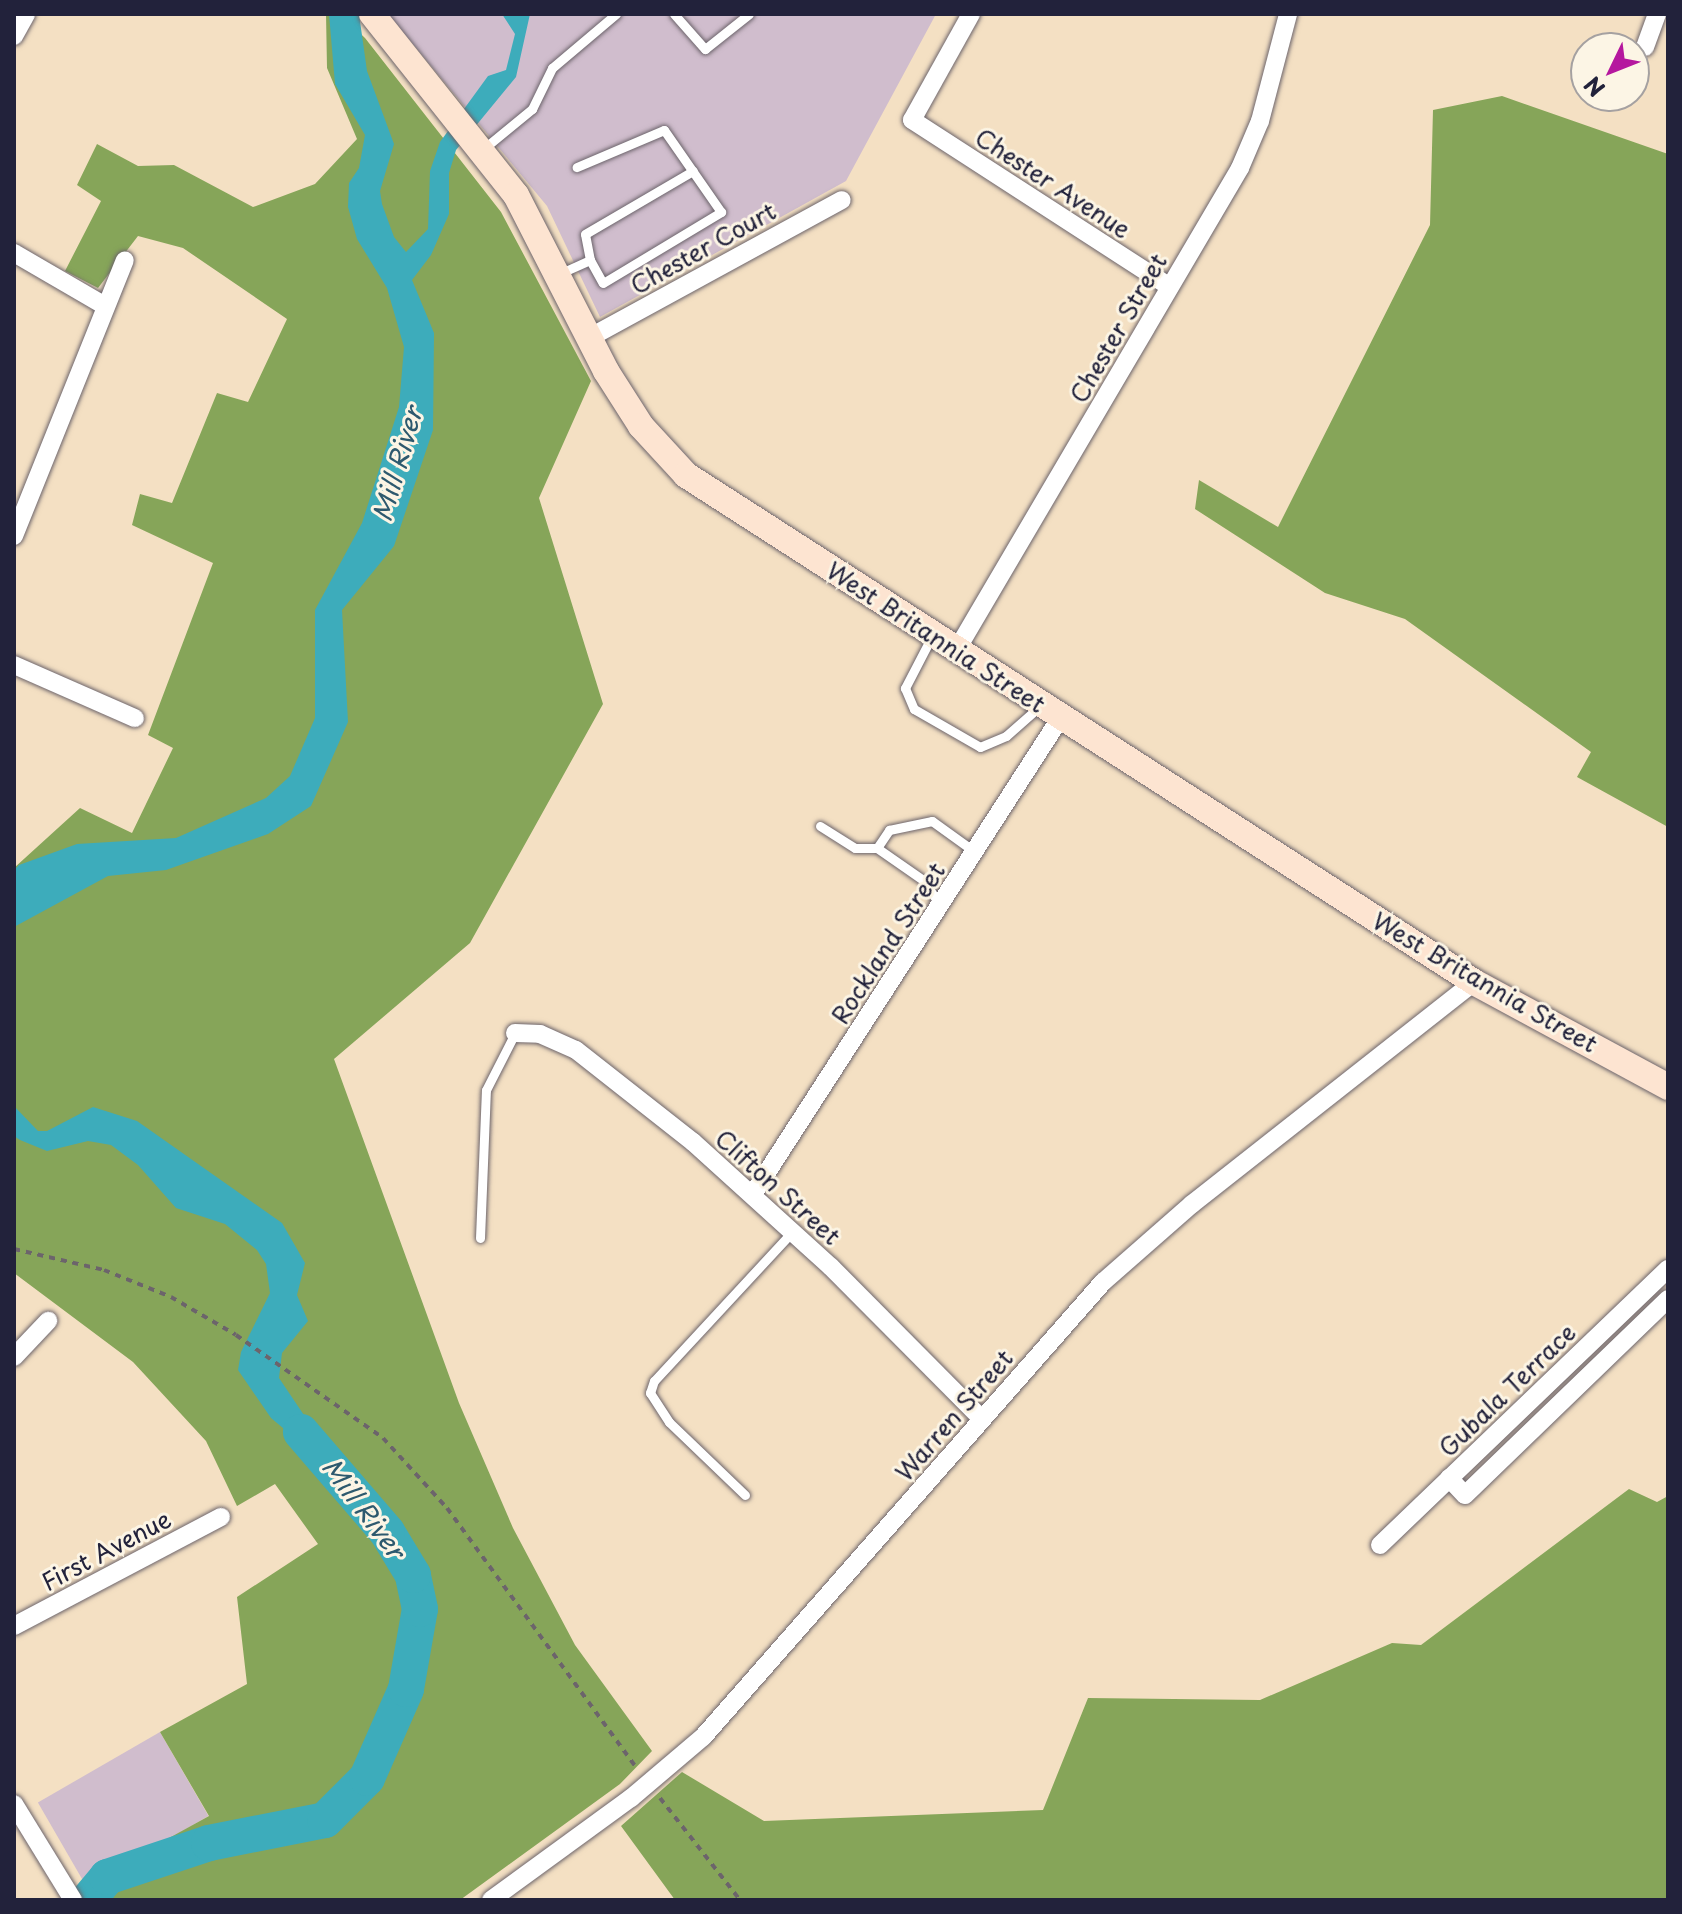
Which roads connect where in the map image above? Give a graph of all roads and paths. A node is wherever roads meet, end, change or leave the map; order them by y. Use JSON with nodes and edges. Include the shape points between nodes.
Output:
{"nodes":[{"id":1,"x":26,"y":14,"type":"edge"},
{"id":2,"x":616,"y":14,"type":"edge"},
{"id":3,"x":674,"y":14,"type":"edge"},
{"id":4,"x":749,"y":14,"type":"edge"},
{"id":5,"x":971,"y":14,"type":"edge"},
{"id":6,"x":1288,"y":14,"type":"edge"},
{"id":7,"x":1657,"y":14,"type":"edge"},
{"id":8,"x":374,"y":15,"type":"edge"},
{"id":9,"x":1650,"y":33,"type":"edge"},
{"id":10,"x":14,"y":36,"type":"edge"},
{"id":11,"x":480,"y":147,"type":"junction"},
{"id":12,"x":577,"y":167,"type":"dead end"},
{"id":13,"x":693,"y":171,"type":"junction"},
{"id":14,"x":842,"y":200,"type":"dead end"},
{"id":15,"x":14,"y":253,"type":"edge"},
{"id":16,"x":125,"y":260,"type":"dead end"},
{"id":17,"x":590,"y":260,"type":"junction"},
{"id":18,"x":558,"y":275,"type":"junction"},
{"id":19,"x":1169,"y":286,"type":"junction"},
{"id":20,"x":105,"y":306,"type":"junction"},
{"id":21,"x":587,"y":339,"type":"junction"},
{"id":22,"x":14,"y":536,"type":"edge"},
{"id":23,"x":932,"y":636,"type":"junction"},
{"id":24,"x":956,"y":651,"type":"junction"},
{"id":25,"x":14,"y":665,"type":"edge"},
{"id":26,"x":1051,"y":711,"type":"junction"},
{"id":27,"x":135,"y":718,"type":"dead end"},
{"id":28,"x":820,"y":826,"type":"dead end"},
{"id":29,"x":877,"y":848,"type":"junction"},
{"id":30,"x":975,"y":852,"type":"junction"},
{"id":31,"x":941,"y":905,"type":"junction"},
{"id":32,"x":1474,"y":982,"type":"junction"},
{"id":33,"x":515,"y":1033,"type":"joint"},
{"id":34,"x":1668,"y":1087,"type":"edge"},
{"id":35,"x":753,"y":1194,"type":"junction"},
{"id":36,"x":793,"y":1231,"type":"junction"},
{"id":37,"x":480,"y":1238,"type":"dead end"},
{"id":38,"x":14,"y":1249,"type":"edge"},
{"id":39,"x":1668,"y":1269,"type":"edge"},
{"id":40,"x":1668,"y":1299,"type":"edge"},
{"id":41,"x":48,"y":1321,"type":"dead end"},
{"id":42,"x":14,"y":1357,"type":"edge"},
{"id":43,"x":982,"y":1419,"type":"junction"},
{"id":44,"x":1449,"y":1478,"type":"junction"},
{"id":45,"x":745,"y":1495,"type":"dead end"},
{"id":46,"x":221,"y":1517,"type":"dead end"},
{"id":47,"x":1380,"y":1545,"type":"dead end"},
{"id":48,"x":14,"y":1626,"type":"edge"},
{"id":49,"x":649,"y":1784,"type":"junction"},
{"id":50,"x":14,"y":1804,"type":"edge"},
{"id":51,"x":68,"y":1892,"type":"edge"},
{"id":52,"x":491,"y":1900,"type":"edge"},
{"id":53,"x":740,"y":1900,"type":"edge"}],
"edges":[{"from":1,"to":10,"type":"street"},
{"from":2,"to":11,"type":"lane","via":[[552,68],[532,109]]},
{"from":3,"to":4,"type":"lane","via":[[705,49]]},
{"from":5,"to":19,"type":"street","name":"Chester Avenue","via":[[912,120]]},
{"from":6,"to":19,"type":"street","name":"Chester Street","via":[[1245,159]]},
{"from":7,"to":9,"type":"street"},
{"from":8,"to":11,"type":"street","name":"West Britannia Street"},
{"from":11,"to":18,"type":"street","name":"West Britannia Street","via":[[523,205]]},
{"from":12,"to":13,"type":"lane","via":[[664,130]]},
{"from":13,"to":17,"type":"lane","via":[[585,234]]},
{"from":13,"to":17,"type":"lane","via":[[721,212],[603,283]]},
{"from":14,"to":21,"type":"street","name":"Chester Court"},
{"from":15,"to":20,"type":"street"},
{"from":16,"to":20,"type":"street"},
{"from":17,"to":18,"type":"lane"},
{"from":18,"to":21,"type":"street","name":"West Britannia Street"},
{"from":19,"to":24,"type":"street","name":"Chester Street"},
{"from":20,"to":22,"type":"street"},
{"from":21,"to":23,"type":"street","name":"West Britannia Street","via":[[641,426],[686,475]]},
{"from":23,"to":24,"type":"street","name":"West Britannia Street"},
{"from":23,"to":26,"type":"lane","via":[[909,674],[908,700],[971,746],[1006,736]]},
{"from":24,"to":26,"type":"street","name":"West Britannia Street"},
{"from":25,"to":27,"type":"street"},
{"from":26,"to":30,"type":"street","name":"Rockland Street"},
{"from":26,"to":32,"type":"street","name":"West Britannia Street"},
{"from":28,"to":29,"type":"lane","via":[[855,848]]},
{"from":29,"to":30,"type":"lane","via":[[889,830],[932,821]]},
{"from":29,"to":31,"type":"lane","via":[[923,880]]},
{"from":30,"to":31,"type":"street","name":"Rockland Street"},
{"from":31,"to":35,"type":"street","name":"Rockland Street"},
{"from":32,"to":34,"type":"street","name":"West Britannia Street"},
{"from":32,"to":43,"type":"street","name":"Warren Street","via":[[1135,1252]]},
{"from":33,"to":35,"type":"street","name":"Clifton Street","via":[[551,1037],[588,1058]]},
{"from":33,"to":37,"type":"lane","via":[[486,1090]]},
{"from":35,"to":36,"type":"street","name":"Clifton Street"},
{"from":36,"to":43,"type":"street","name":"Clifton Street"},
{"from":36,"to":45,"type":"lane","via":[[654,1381],[650,1393],[669,1422]]},
{"from":38,"to":49,"type":"path","via":[[104,1270],[171,1297],[352,1413],[415,1470]]},
{"from":39,"to":44,"type":"street","name":"Gubala Terrace"},
{"from":40,"to":44,"type":"street","via":[[1465,1495]]},
{"from":41,"to":42,"type":"street"},
{"from":43,"to":49,"type":"street","name":"Warren Street","via":[[731,1707]]},
{"from":44,"to":47,"type":"street","name":"Gubala Terrace"},
{"from":46,"to":48,"type":"street","name":"First Avenue"},
{"from":49,"to":52,"type":"street","name":"Warren Street"},
{"from":49,"to":53,"type":"path"},
{"from":50,"to":51,"type":"street"}]}
